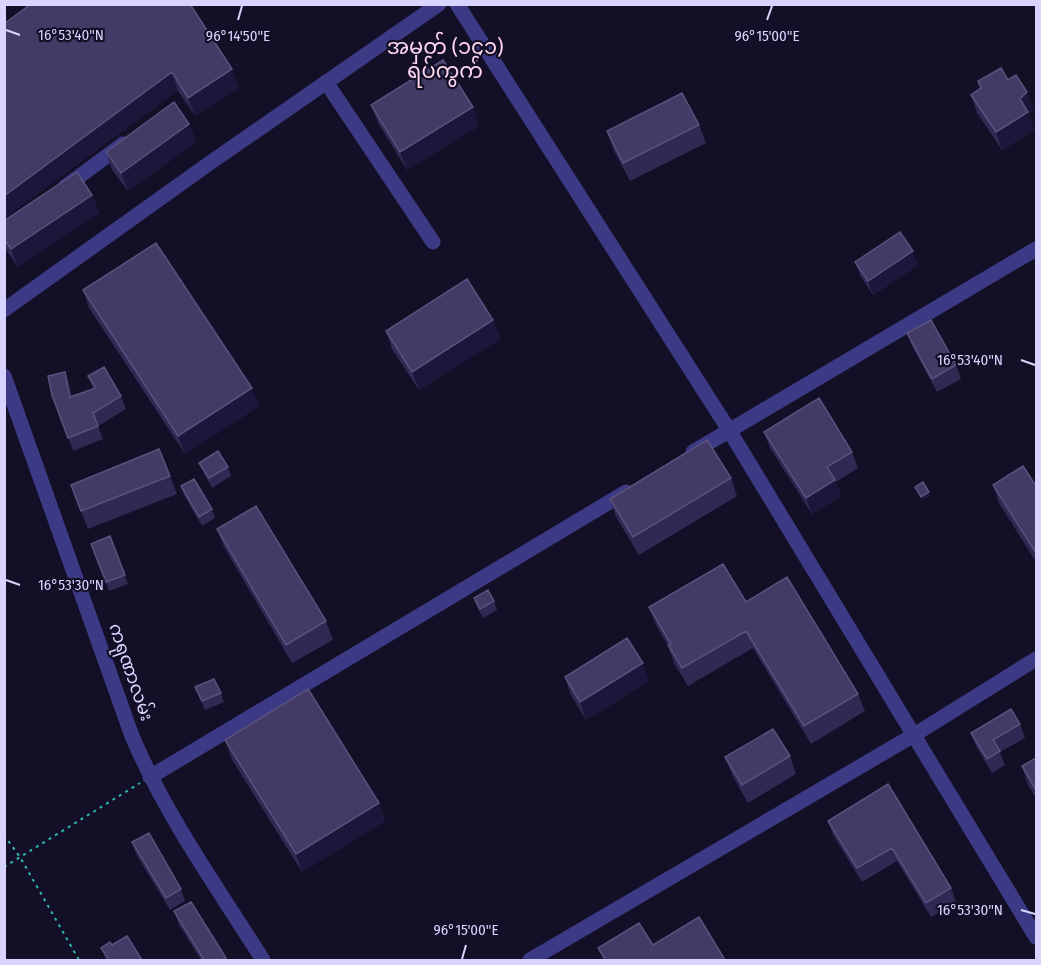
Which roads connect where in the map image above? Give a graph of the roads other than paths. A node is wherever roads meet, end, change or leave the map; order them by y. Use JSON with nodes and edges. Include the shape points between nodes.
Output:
{"nodes":[{"id":1,"x":439,"y":4,"type":"edge"},
{"id":2,"x":457,"y":4,"type":"edge"},
{"id":3,"x":326,"y":82,"type":"junction"},
{"id":4,"x":135,"y":136,"type":"edge"},
{"id":5,"x":51,"y":197,"type":"edge"},
{"id":6,"x":433,"y":242,"type":"dead end"},
{"id":7,"x":1036,"y":249,"type":"edge"},
{"id":8,"x":4,"y":310,"type":"edge"},
{"id":9,"x":4,"y":376,"type":"edge"},
{"id":10,"x":729,"y":430,"type":"junction"},
{"id":11,"x":678,"y":460,"type":"edge"},
{"id":12,"x":638,"y":485,"type":"edge"},
{"id":13,"x":1036,"y":659,"type":"edge"},
{"id":14,"x":914,"y":735,"type":"junction"},
{"id":15,"x":150,"y":777,"type":"junction"},
{"id":16,"x":1036,"y":937,"type":"edge"},
{"id":17,"x":263,"y":960,"type":"edge"},
{"id":18,"x":530,"y":960,"type":"edge"}],
"edges":[{"from":1,"to":3,"type":"street"},
{"from":2,"to":10,"type":"street"},
{"from":3,"to":6,"type":"street"},
{"from":3,"to":8,"type":"street"},
{"from":4,"to":5,"type":"street"},
{"from":7,"to":10,"type":"street"},
{"from":9,"to":15,"type":"street","name":"ကရုဏာလမ်း"},
{"from":10,"to":11,"type":"street"},
{"from":10,"to":14,"type":"street"},
{"from":12,"to":15,"type":"street"},
{"from":13,"to":14,"type":"street"},
{"from":14,"to":16,"type":"street"},
{"from":14,"to":18,"type":"street"},
{"from":15,"to":17,"type":"street","name":"ကရုဏာလမ်း"}]}
